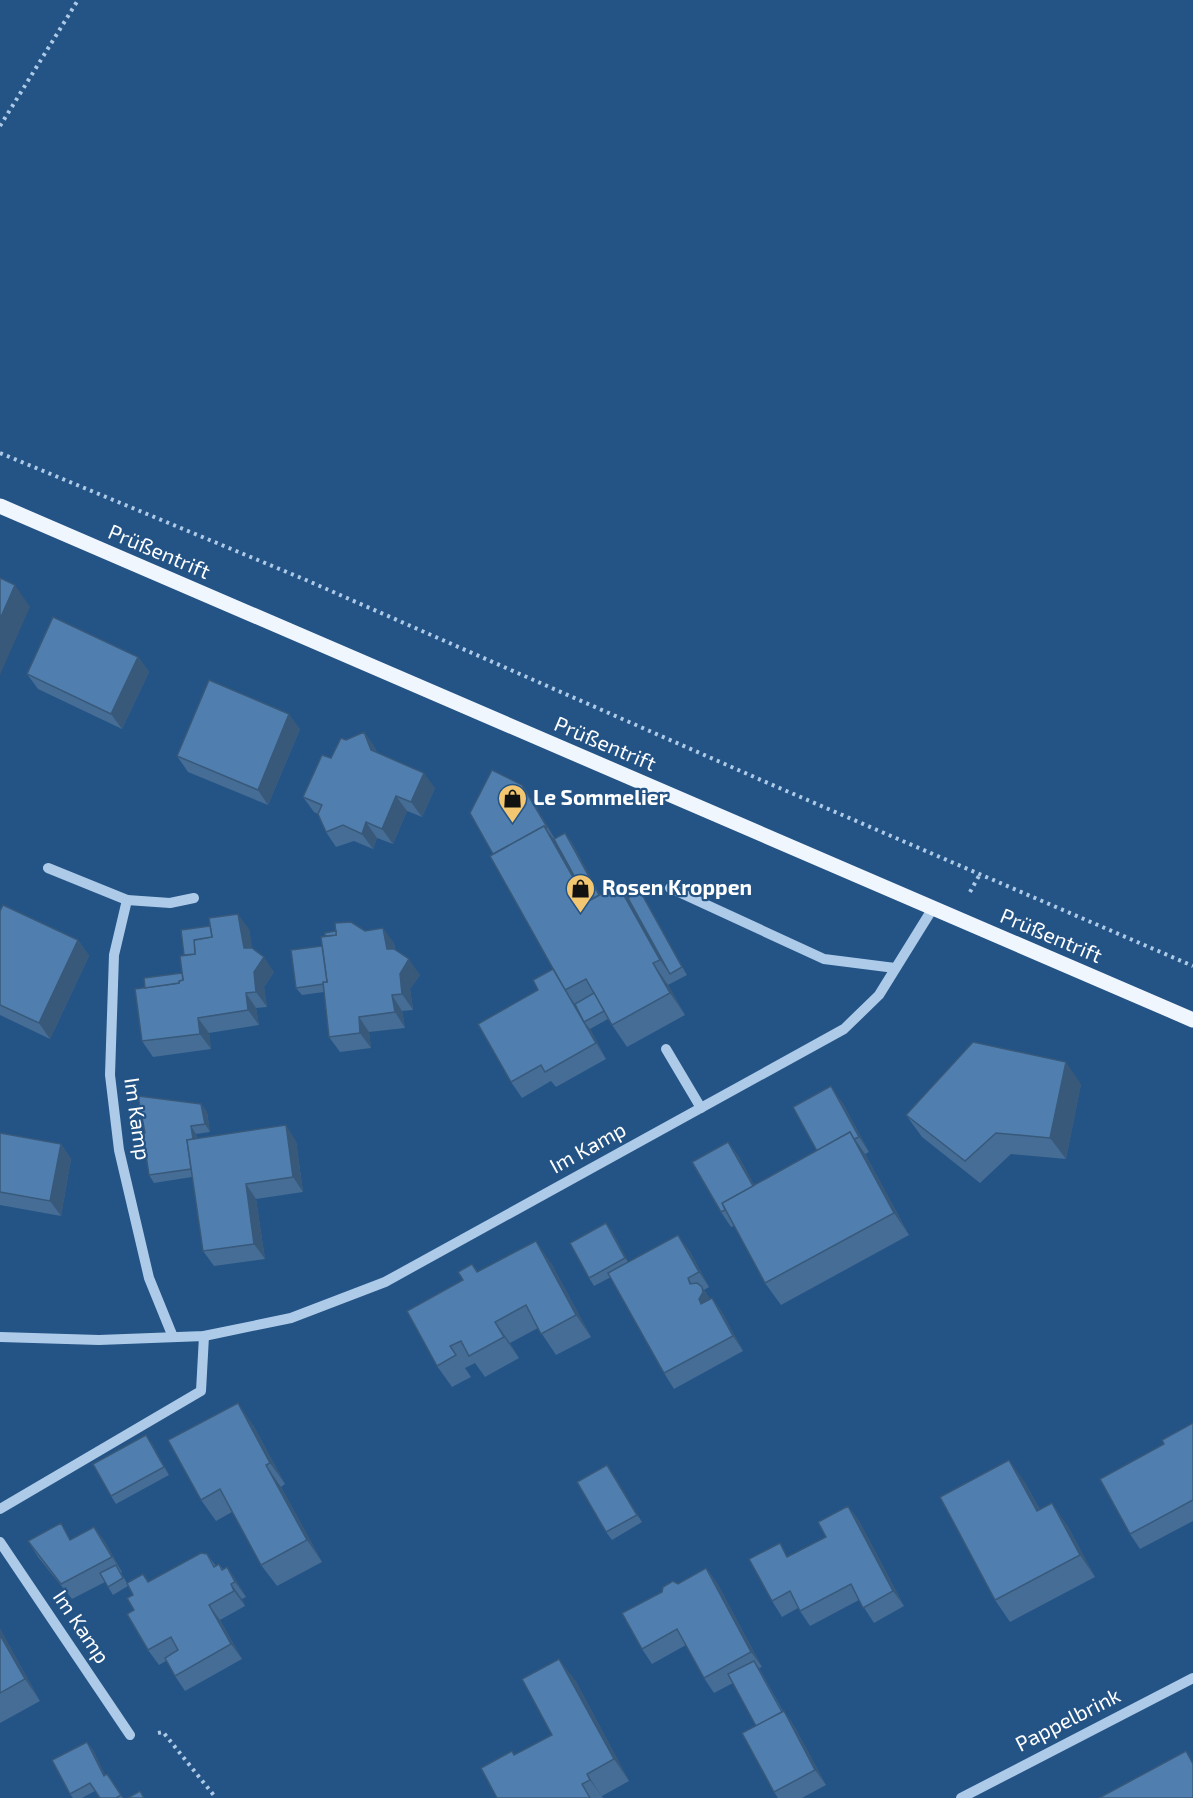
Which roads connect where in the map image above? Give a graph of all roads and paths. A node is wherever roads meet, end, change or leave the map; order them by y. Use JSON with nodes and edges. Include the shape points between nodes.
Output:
{"nodes":[{"id":1,"x":78,"y":0,"type":"edge"},
{"id":2,"x":0,"y":126,"type":"edge"},
{"id":3,"x":0,"y":453,"type":"edge"},
{"id":4,"x":0,"y":506,"type":"edge"},
{"id":5,"x":48,"y":868,"type":"dead end"},
{"id":6,"x":670,"y":888,"type":"dead end"},
{"id":7,"x":194,"y":898,"type":"dead end"},
{"id":8,"x":128,"y":900,"type":"junction"},
{"id":9,"x":933,"y":908,"type":"junction"},
{"id":10,"x":1193,"y":966,"type":"edge"},
{"id":11,"x":895,"y":968,"type":"junction"},
{"id":12,"x":1193,"y":1020,"type":"edge"},
{"id":13,"x":666,"y":1049,"type":"dead end"},
{"id":14,"x":701,"y":1108,"type":"junction"},
{"id":15,"x":204,"y":1336,"type":"junction"},
{"id":16,"x":0,"y":1337,"type":"edge"},
{"id":17,"x":173,"y":1337,"type":"junction"},
{"id":18,"x":0,"y":1509,"type":"edge"},
{"id":19,"x":0,"y":1542,"type":"edge"},
{"id":20,"x":1193,"y":1678,"type":"edge"},
{"id":21,"x":130,"y":1735,"type":"joint"},
{"id":22,"x":216,"y":1798,"type":"edge"},
{"id":23,"x":961,"y":1798,"type":"edge"}],
"edges":[{"from":1,"to":2,"type":"path"},
{"from":3,"to":10,"type":"path","via":[[295,576]]},
{"from":4,"to":9,"type":"main road","name":"Prüßentrift"},
{"from":5,"to":8,"type":"street"},
{"from":6,"to":11,"type":"street","via":[[824,958]]},
{"from":7,"to":8,"type":"street","via":[[170,903]]},
{"from":8,"to":17,"type":"street","name":"Im Kamp","via":[[114,955],[110,1075],[120,1150],[149,1278]]},
{"from":9,"to":11,"type":"street","name":"Im Kamp"},
{"from":9,"to":12,"type":"main road","name":"Prüßentrift"},
{"from":11,"to":14,"type":"street","name":"Im Kamp","via":[[879,994],[844,1029]]},
{"from":13,"to":14,"type":"street"},
{"from":14,"to":15,"type":"street","name":"Im Kamp","via":[[385,1282],[291,1317]]},
{"from":15,"to":17,"type":"street","name":"Im Kamp"},
{"from":15,"to":18,"type":"street","via":[[201,1391]]},
{"from":16,"to":17,"type":"street","name":"Im Kamp"},
{"from":19,"to":21,"type":"street","name":"Im Kamp"},
{"from":20,"to":23,"type":"street","name":"Pappelbrink"},
{"from":21,"to":22,"type":"path","via":[[163,1732]]}]}
